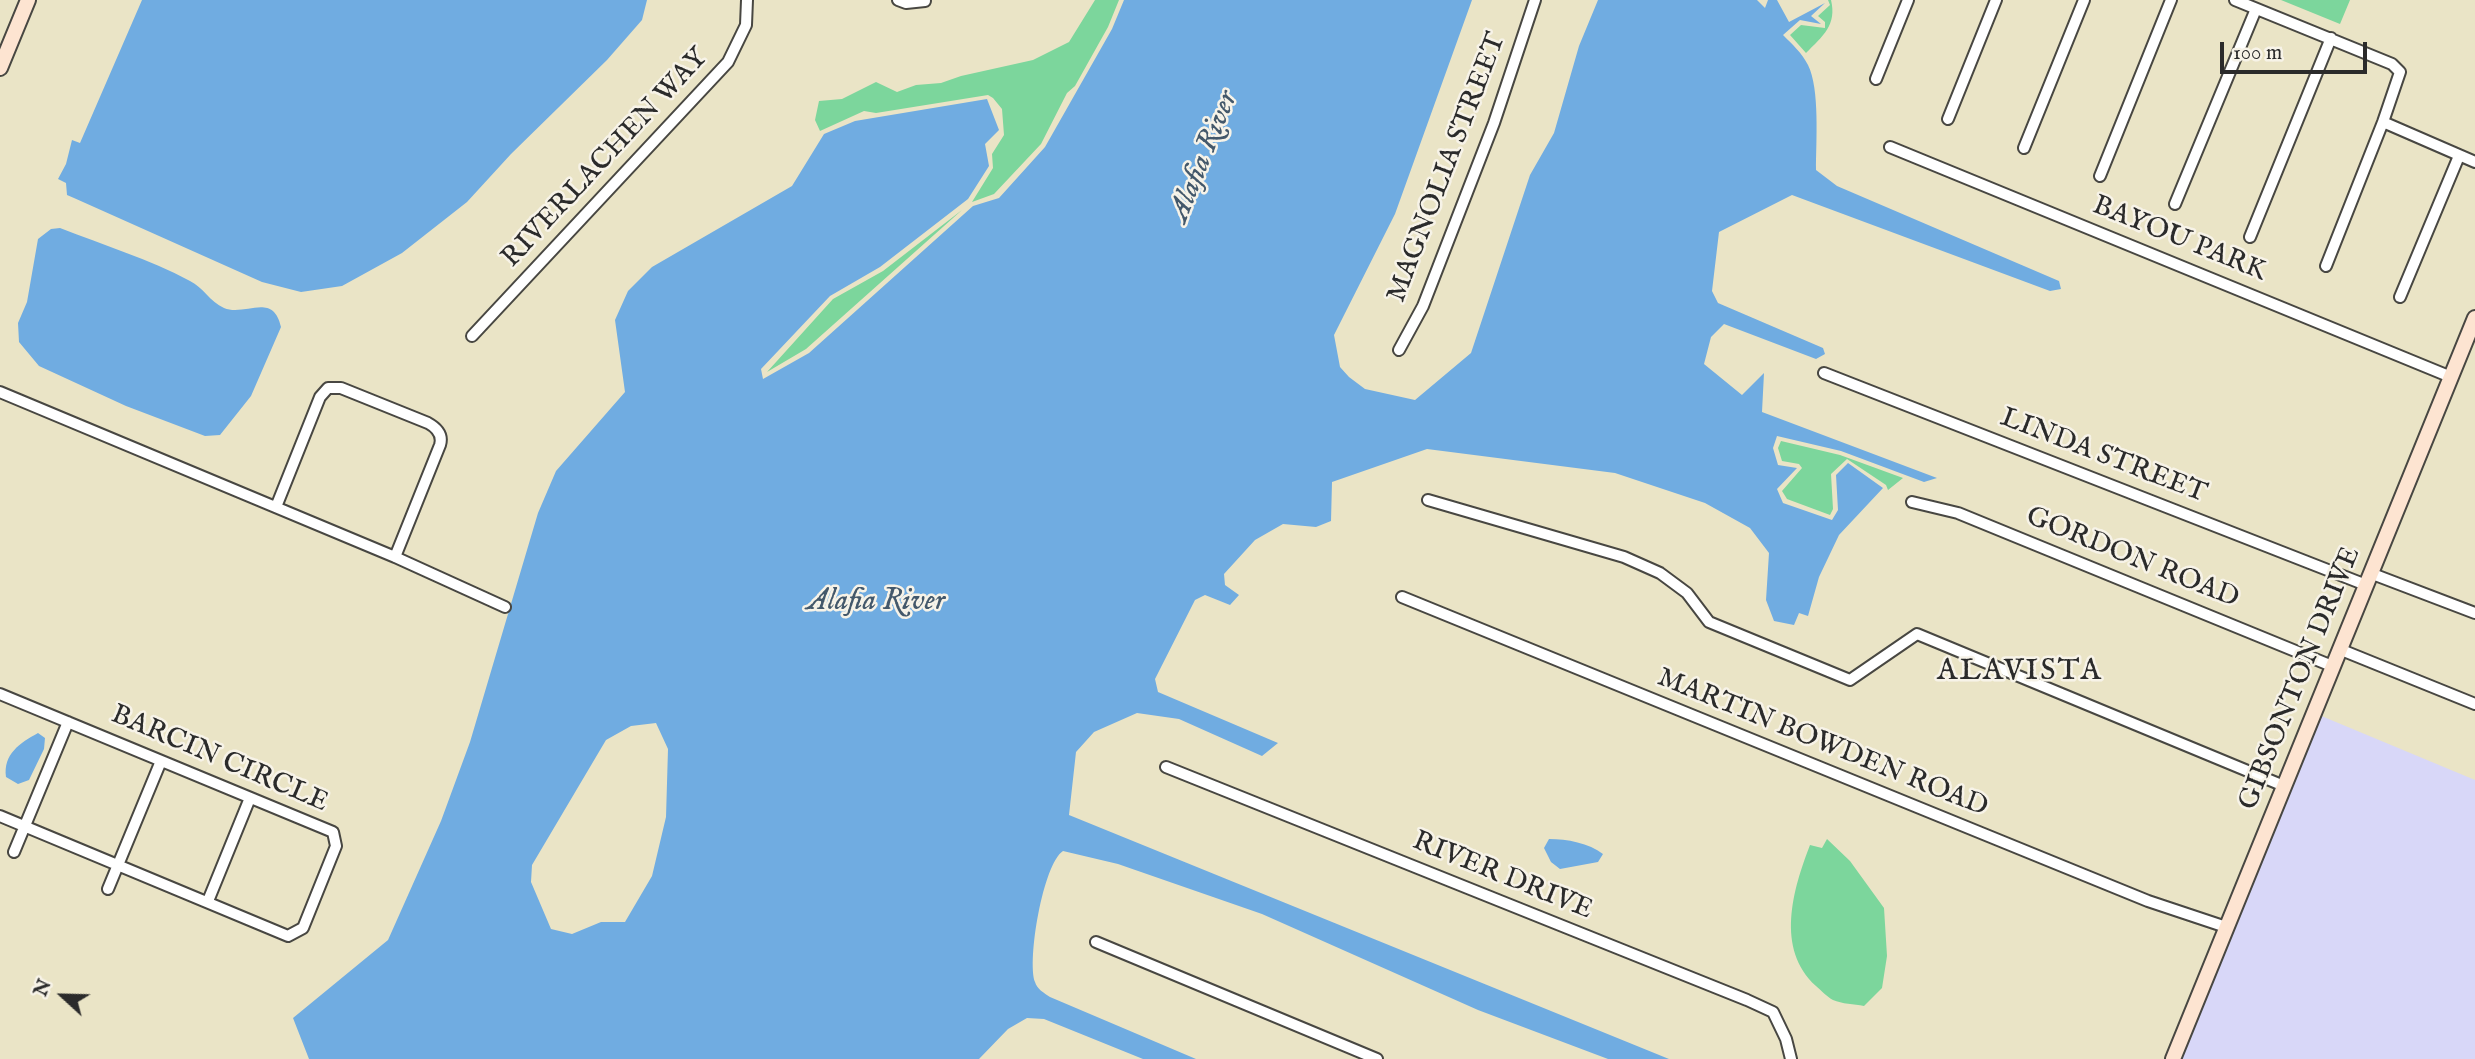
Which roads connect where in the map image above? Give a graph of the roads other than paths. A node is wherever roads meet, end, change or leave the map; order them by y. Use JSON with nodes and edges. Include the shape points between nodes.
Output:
{"nodes":[{"id":1,"x":28,"y":0,"type":"edge"},
{"id":2,"x":747,"y":0,"type":"edge"},
{"id":3,"x":898,"y":0,"type":"edge"},
{"id":4,"x":1535,"y":0,"type":"edge"},
{"id":5,"x":1908,"y":0,"type":"edge"},
{"id":6,"x":1996,"y":0,"type":"edge"},
{"id":7,"x":2084,"y":0,"type":"edge"},
{"id":8,"x":2171,"y":0,"type":"edge"},
{"id":9,"x":2235,"y":0,"type":"edge"},
{"id":10,"x":925,"y":1,"type":"edge"},
{"id":11,"x":2256,"y":9,"type":"junction"},
{"id":12,"x":2330,"y":38,"type":"junction"},
{"id":13,"x":0,"y":68,"type":"edge"},
{"id":14,"x":1876,"y":79,"type":"dead end"},
{"id":15,"x":1948,"y":119,"type":"dead end"},
{"id":16,"x":2383,"y":122,"type":"junction"},
{"id":17,"x":1890,"y":147,"type":"dead end"},
{"id":18,"x":2024,"y":148,"type":"dead end"},
{"id":19,"x":2459,"y":156,"type":"junction"},
{"id":20,"x":2475,"y":162,"type":"edge"},
{"id":21,"x":2099,"y":176,"type":"dead end"},
{"id":22,"x":2175,"y":204,"type":"dead end"},
{"id":23,"x":2250,"y":237,"type":"dead end"},
{"id":24,"x":2326,"y":266,"type":"dead end"},
{"id":25,"x":2400,"y":297,"type":"dead end"},
{"id":26,"x":2475,"y":318,"type":"edge"},
{"id":27,"x":472,"y":336,"type":"dead end"},
{"id":28,"x":1399,"y":350,"type":"dead end"},
{"id":29,"x":1824,"y":373,"type":"dead end"},
{"id":30,"x":2451,"y":377,"type":"junction"},
{"id":31,"x":0,"y":392,"type":"edge"},
{"id":32,"x":1428,"y":500,"type":"dead end"},
{"id":33,"x":1912,"y":502,"type":"dead end"},
{"id":34,"x":276,"y":507,"type":"junction"},
{"id":35,"x":395,"y":557,"type":"junction"},
{"id":36,"x":2368,"y":579,"type":"junction"},
{"id":37,"x":1402,"y":597,"type":"dead end"},
{"id":38,"x":505,"y":607,"type":"dead end"},
{"id":39,"x":2475,"y":613,"type":"edge"},
{"id":40,"x":2339,"y":649,"type":"junction"},
{"id":41,"x":2332,"y":666,"type":"junction"},
{"id":42,"x":0,"y":694,"type":"edge"},
{"id":43,"x":2475,"y":704,"type":"edge"},
{"id":44,"x":68,"y":722,"type":"junction"},
{"id":45,"x":161,"y":761,"type":"junction"},
{"id":46,"x":1167,"y":767,"type":"dead end"},
{"id":47,"x":2284,"y":786,"type":"junction"},
{"id":48,"x":250,"y":799,"type":"junction"},
{"id":49,"x":0,"y":816,"type":"edge"},
{"id":50,"x":24,"y":825,"type":"junction"},
{"id":51,"x":14,"y":852,"type":"dead end"},
{"id":52,"x":117,"y":864,"type":"junction"},
{"id":53,"x":108,"y":889,"type":"dead end"},
{"id":54,"x":208,"y":901,"type":"junction"},
{"id":55,"x":2226,"y":927,"type":"junction"},
{"id":56,"x":1096,"y":942,"type":"dead end"},
{"id":57,"x":1377,"y":1059,"type":"edge"},
{"id":58,"x":1791,"y":1059,"type":"edge"},
{"id":59,"x":2173,"y":1059,"type":"edge"}],
"edges":[{"from":1,"to":13,"type":"main road"},
{"from":2,"to":27,"type":"street","name":"RIVERLACHEN WAY","via":[[746,25],[728,62]]},
{"from":3,"to":10,"type":"street"},
{"from":4,"to":28,"type":"street","name":"MAGNOLIA STREET","via":[[1423,306]]},
{"from":5,"to":14,"type":"street"},
{"from":6,"to":15,"type":"street"},
{"from":7,"to":18,"type":"street"},
{"from":8,"to":21,"type":"street"},
{"from":9,"to":11,"type":"street"},
{"from":11,"to":12,"type":"street"},
{"from":11,"to":22,"type":"street"},
{"from":12,"to":16,"type":"street","via":[[2399,68]]},
{"from":12,"to":23,"type":"street"},
{"from":16,"to":19,"type":"street"},
{"from":16,"to":24,"type":"street"},
{"from":17,"to":30,"type":"street","name":"BAYOU PARK"},
{"from":19,"to":20,"type":"street"},
{"from":19,"to":25,"type":"street"},
{"from":26,"to":30,"type":"main road","name":"GIBSONTON DRIVE"},
{"from":29,"to":36,"type":"street","name":"LINDA STREET"},
{"from":30,"to":36,"type":"main road","name":"GIBSONTON DRIVE"},
{"from":31,"to":34,"type":"street"},
{"from":32,"to":47,"type":"street","via":[[1624,557],[1660,573],[1687,593],[1709,622],[1850,680],[1916,634]]},
{"from":33,"to":41,"type":"street","name":"GORDON ROAD","via":[[1958,513]]},
{"from":34,"to":35,"type":"street"},
{"from":34,"to":35,"type":"street","via":[[327,388],[341,388],[428,423],[442,440]]},
{"from":35,"to":38,"type":"street"},
{"from":36,"to":39,"type":"street","name":"LINDA STREET"},
{"from":36,"to":40,"type":"main road","name":"GIBSONTON DRIVE"},
{"from":37,"to":55,"type":"street","name":"MARTIN BOWDEN ROAD","via":[[2148,901]]},
{"from":40,"to":41,"type":"main road","name":"GIBSONTON DRIVE"},
{"from":40,"to":43,"type":"street"},
{"from":41,"to":47,"type":"main road","name":"GIBSONTON DRIVE"},
{"from":42,"to":44,"type":"street","name":"BARCIN CIRCLE"},
{"from":44,"to":45,"type":"street","name":"BARCIN CIRCLE"},
{"from":44,"to":50,"type":"street"},
{"from":45,"to":48,"type":"street","name":"BARCIN CIRCLE"},
{"from":45,"to":52,"type":"street"},
{"from":46,"to":58,"type":"street","name":"RIVER DRIVE","via":[[1773,1012]]},
{"from":47,"to":55,"type":"main road","name":"GIBSONTON DRIVE"},
{"from":48,"to":54,"type":"street"},
{"from":48,"to":54,"type":"street","name":"BARCIN CIRCLE","via":[[333,832],[336,846],[303,928],[288,936]]},
{"from":49,"to":50,"type":"street","name":"BARCIN CIRCLE"},
{"from":50,"to":51,"type":"street"},
{"from":50,"to":52,"type":"street","name":"BARCIN CIRCLE"},
{"from":52,"to":53,"type":"street"},
{"from":52,"to":54,"type":"street","name":"BARCIN CIRCLE"},
{"from":55,"to":59,"type":"main road","name":"GIBSONTON DRIVE"},
{"from":56,"to":57,"type":"street"}]}
